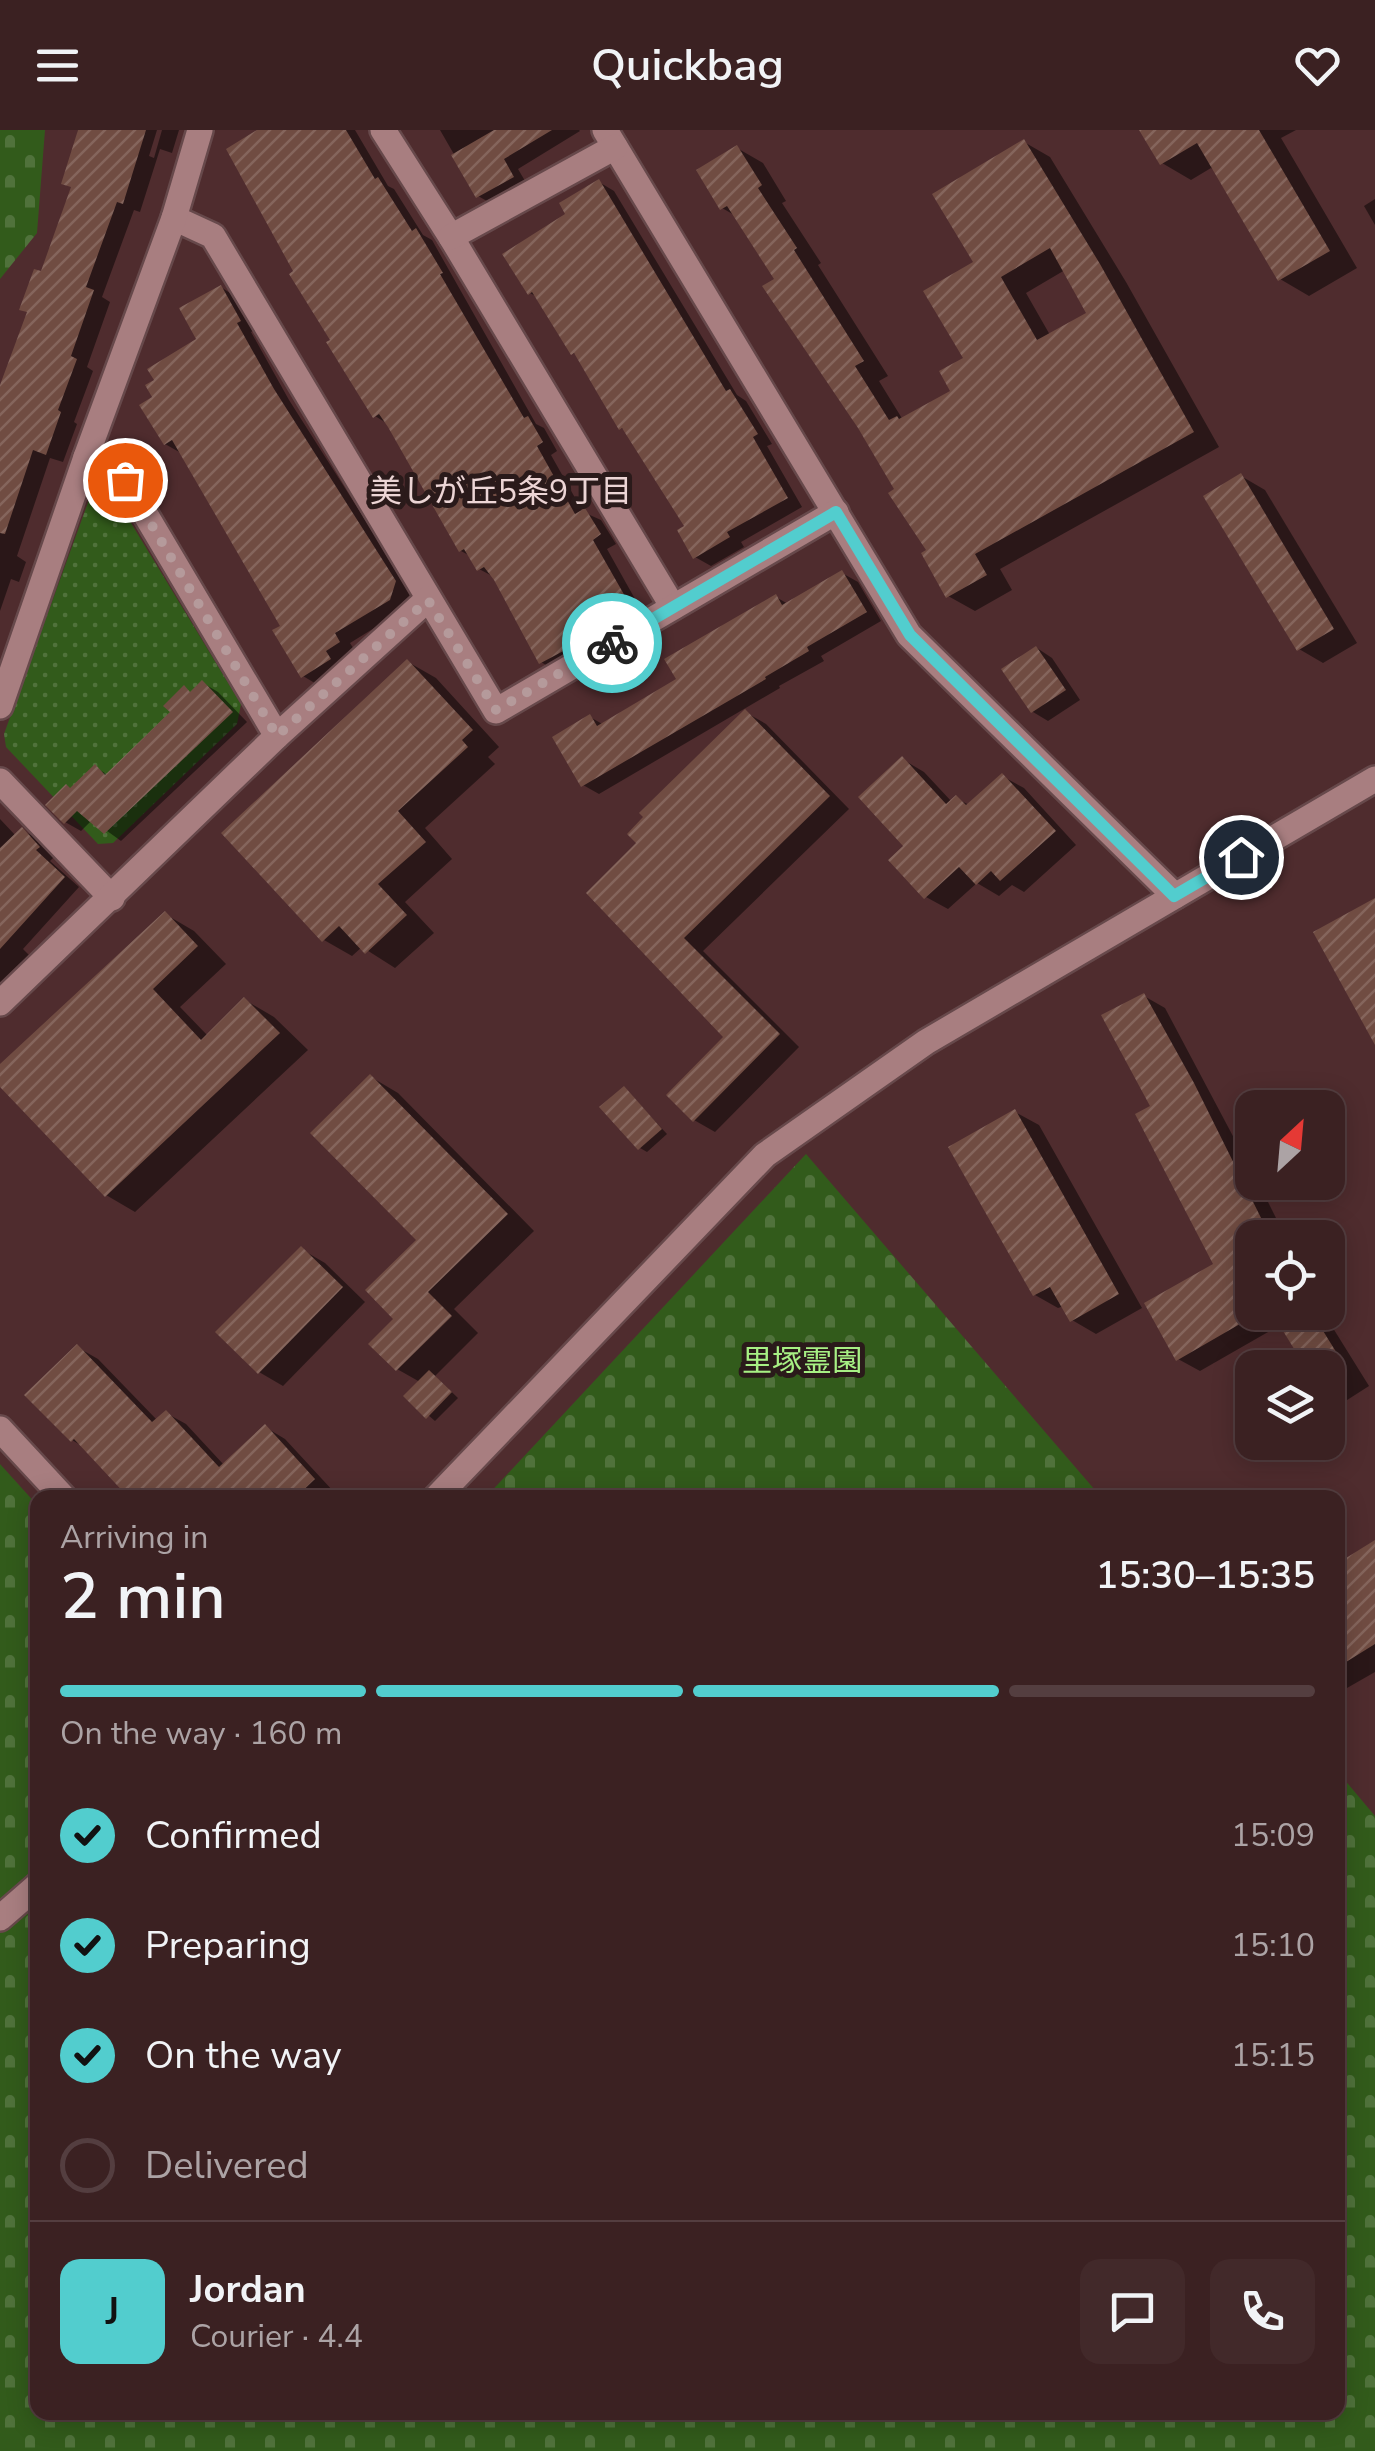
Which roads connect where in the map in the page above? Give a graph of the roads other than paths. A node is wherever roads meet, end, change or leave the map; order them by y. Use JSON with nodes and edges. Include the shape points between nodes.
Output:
{"nodes":[{"id":1,"x":200,"y":130,"type":"edge"},
{"id":2,"x":382,"y":130,"type":"edge"},
{"id":3,"x":610,"y":138,"type":"edge"},
{"id":4,"x":174,"y":218,"type":"junction"},
{"id":5,"x":451,"y":237,"type":"junction"},
{"id":6,"x":86,"y":457,"type":"junction"},
{"id":7,"x":836,"y":512,"type":"junction"},
{"id":8,"x":428,"y":600,"type":"junction"},
{"id":9,"x":673,"y":608,"type":"junction"},
{"id":10,"x":0,"y":706,"type":"edge"},
{"id":11,"x":277,"y":736,"type":"junction"},
{"id":12,"x":1375,"y":778,"type":"edge"},
{"id":13,"x":0,"y":781,"type":"edge"},
{"id":14,"x":1174,"y":896,"type":"junction"},
{"id":15,"x":112,"y":898,"type":"junction"},
{"id":16,"x":0,"y":1003,"type":"edge"},
{"id":17,"x":0,"y":1428,"type":"edge"},
{"id":18,"x":57,"y":1490,"type":"edge"},
{"id":19,"x":444,"y":1490,"type":"edge"},
{"id":20,"x":30,"y":1891,"type":"edge"},
{"id":21,"x":0,"y":1918,"type":"edge"}],
"edges":[{"from":1,"to":4,"type":"street"},
{"from":2,"to":5,"type":"street"},
{"from":3,"to":5,"type":"street"},
{"from":3,"to":7,"type":"street"},
{"from":4,"to":6,"type":"street"},
{"from":4,"to":8,"type":"street","via":[[213,236]]},
{"from":5,"to":9,"type":"street"},
{"from":6,"to":10,"type":"street"},
{"from":6,"to":11,"type":"street","via":[[125,480]]},
{"from":7,"to":9,"type":"street"},
{"from":7,"to":14,"type":"street","via":[[910,635]]},
{"from":8,"to":9,"type":"street","via":[[496,710]]},
{"from":8,"to":11,"type":"street"},
{"from":11,"to":15,"type":"street"},
{"from":12,"to":14,"type":"street"},
{"from":13,"to":15,"type":"street"},
{"from":14,"to":19,"type":"street","via":[[926,1042],[765,1156]]},
{"from":15,"to":16,"type":"street"},
{"from":17,"to":18,"type":"street"},
{"from":20,"to":21,"type":"street"}]}
